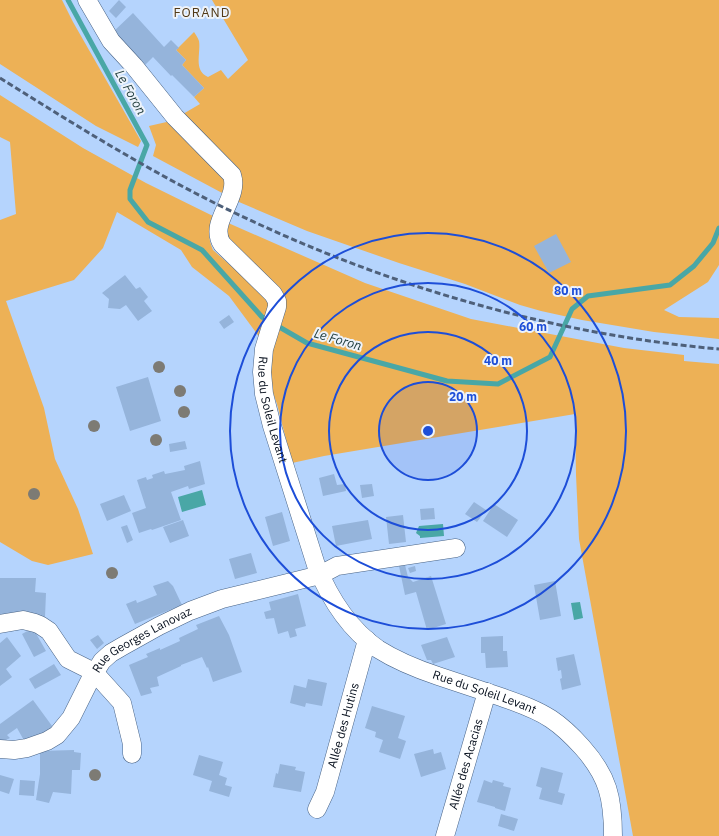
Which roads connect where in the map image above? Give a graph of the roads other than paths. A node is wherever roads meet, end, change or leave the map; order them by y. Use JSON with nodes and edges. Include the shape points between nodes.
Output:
{"nodes":[{"id":1,"x":87,"y":0,"type":"edge"},
{"id":2,"x":456,"y":548,"type":"dead end"},
{"id":3,"x":320,"y":575,"type":"junction"},
{"id":4,"x":0,"y":624,"type":"edge"},
{"id":5,"x":367,"y":640,"type":"junction"},
{"id":6,"x":94,"y":672,"type":"junction"},
{"id":7,"x":487,"y":692,"type":"junction"},
{"id":8,"x":0,"y":750,"type":"edge"},
{"id":9,"x":132,"y":754,"type":"dead end"},
{"id":10,"x":317,"y":809,"type":"dead end"},
{"id":11,"x":445,"y":836,"type":"edge"},
{"id":12,"x":613,"y":836,"type":"edge"}],
"edges":[{"from":1,"to":3,"type":"street","name":"Rue du Soleil Levant","via":[[111,41],[176,117],[232,175],[234,187],[218,236],[222,244],[277,301],[264,349],[262,372],[266,402]]},
{"from":2,"to":3,"type":"street","via":[[337,566]]},
{"from":3,"to":5,"type":"street","name":"Rue du Soleil Levant","via":[[335,603],[353,627]]},
{"from":3,"to":6,"type":"street","name":"Rue Georges Lanovaz","via":[[241,594],[190,611],[111,653]]},
{"from":4,"to":6,"type":"street","via":[[23,620],[40,625],[49,631],[68,659]]},
{"from":5,"to":7,"type":"street","name":"Rue du Soleil Levant","via":[[405,664]]},
{"from":5,"to":10,"type":"street","name":"Allée des Hutins","via":[[325,792]]},
{"from":6,"to":8,"type":"street","name":"Rue Georges Lanovaz","via":[[71,718],[57,735],[27,748]]},
{"from":6,"to":9,"type":"street","via":[[122,703]]},
{"from":7,"to":11,"type":"street","name":"Allée des Acacias"},
{"from":7,"to":12,"type":"street","name":"Rue du Soleil Levant","via":[[519,703],[550,719],[582,747],[597,766],[609,789],[613,812]]}]}
